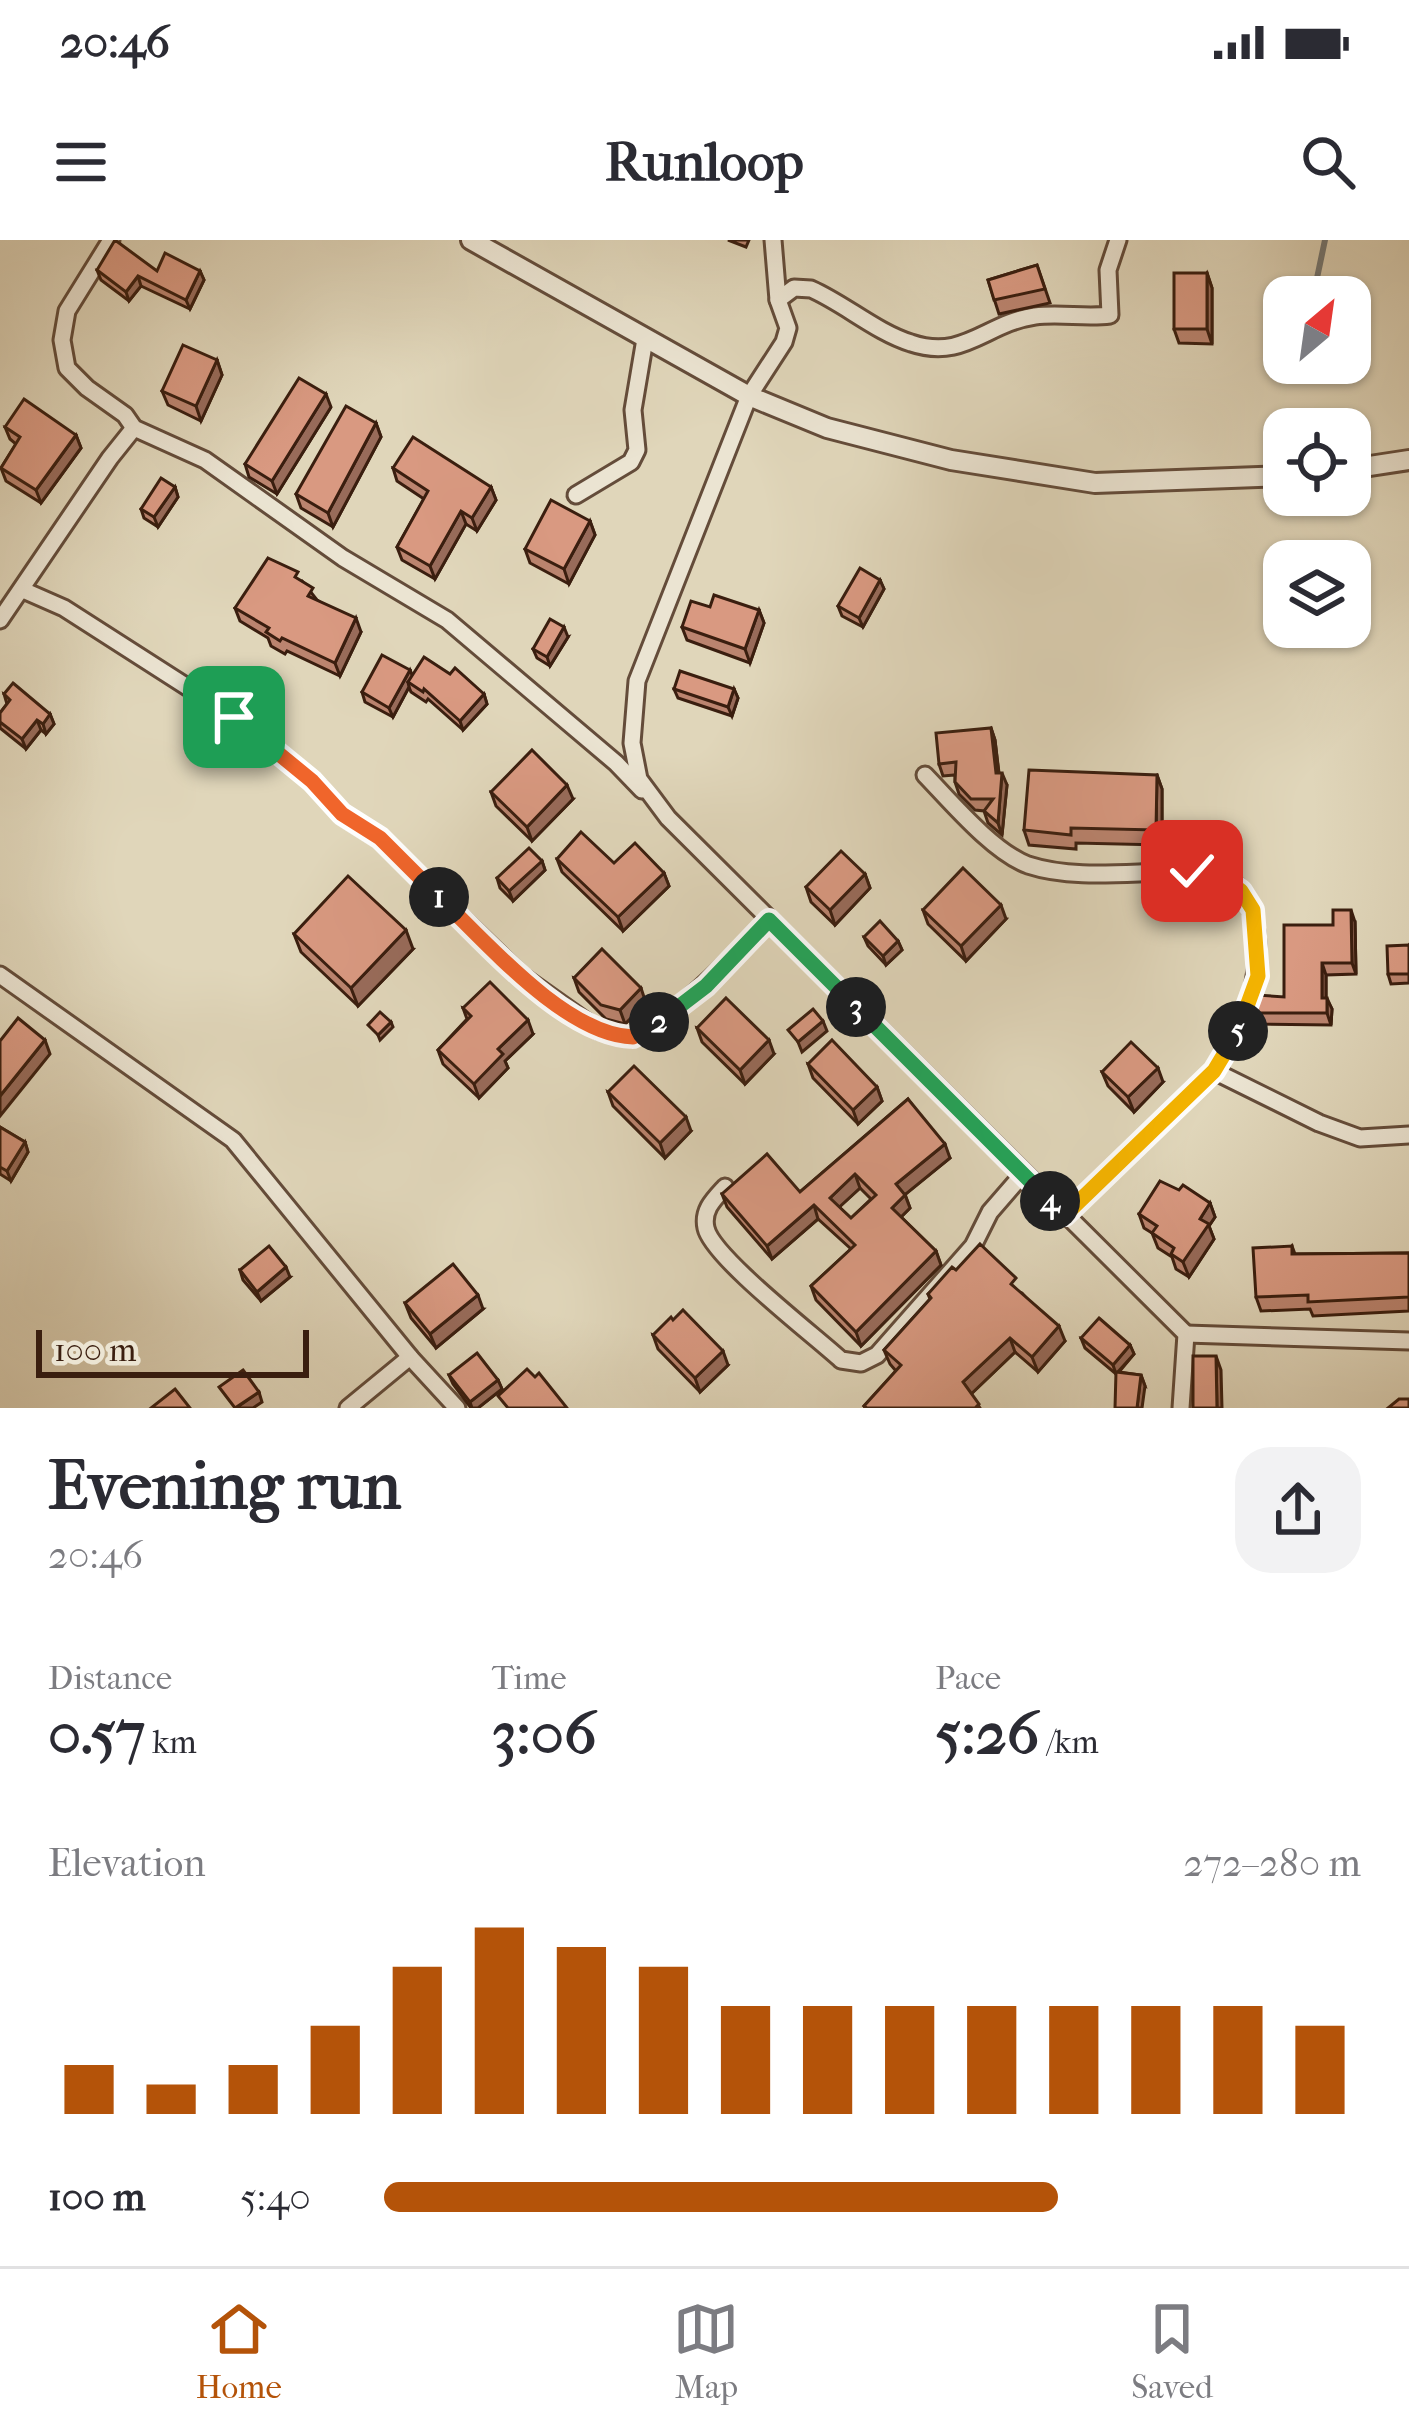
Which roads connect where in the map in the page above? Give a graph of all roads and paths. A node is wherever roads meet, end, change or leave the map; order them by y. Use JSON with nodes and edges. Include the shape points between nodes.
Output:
{"nodes":[{"id":1,"x":111,"y":240,"type":"edge"},
{"id":2,"x":471,"y":240,"type":"edge"},
{"id":3,"x":773,"y":240,"type":"edge"},
{"id":4,"x":1118,"y":240,"type":"edge"},
{"id":5,"x":778,"y":300,"type":"junction"},
{"id":6,"x":645,"y":339,"type":"junction"},
{"id":7,"x":749,"y":396,"type":"junction"},
{"id":8,"x":134,"y":428,"type":"junction"},
{"id":9,"x":1409,"y":460,"type":"edge"},
{"id":10,"x":1371,"y":466,"type":"edge"},
{"id":11,"x":1263,"y":477,"type":"edge"},
{"id":12,"x":577,"y":495,"type":"dead end"},
{"id":13,"x":23,"y":590,"type":"junction"},
{"id":14,"x":0,"y":620,"type":"edge"},
{"id":15,"x":925,"y":775,"type":"dead end"},
{"id":16,"x":668,"y":818,"type":"junction"},
{"id":17,"x":769,"y":920,"type":"junction"},
{"id":18,"x":0,"y":975,"type":"edge"},
{"id":19,"x":1214,"y":1071,"type":"junction"},
{"id":20,"x":1409,"y":1136,"type":"edge"},
{"id":21,"x":1023,"y":1174,"type":"junction"},
{"id":22,"x":725,"y":1187,"type":"edge"},
{"id":23,"x":1065,"y":1215,"type":"junction"},
{"id":24,"x":1186,"y":1334,"type":"junction"},
{"id":25,"x":1409,"y":1340,"type":"edge"},
{"id":26,"x":410,"y":1357,"type":"junction"},
{"id":27,"x":348,"y":1408,"type":"edge"},
{"id":28,"x":457,"y":1408,"type":"edge"},
{"id":29,"x":1181,"y":1408,"type":"edge"}],
"edges":[{"from":1,"to":8,"type":"street","via":[[67,311],[62,340],[67,368]]},
{"from":2,"to":6,"type":"street"},
{"from":3,"to":5,"type":"street"},
{"from":4,"to":5,"type":"street","via":[[1108,270],[1110,316],[1037,316],[951,349],[910,343],[812,289],[794,288]]},
{"from":5,"to":7,"type":"street","via":[[784,342]]},
{"from":6,"to":7,"type":"street"},
{"from":6,"to":12,"type":"street","via":[[633,410],[637,450]]},
{"from":7,"to":11,"type":"street","via":[[827,428],[951,460],[1095,484]]},
{"from":7,"to":16,"type":"street","via":[[637,681],[632,742],[640,779]]},
{"from":8,"to":13,"type":"street"},
{"from":8,"to":16,"type":"street","via":[[205,460],[446,620],[616,763]]},
{"from":9,"to":10,"type":"street"},
{"from":13,"to":14,"type":"street"},
{"from":13,"to":17,"type":"street","via":[[234,717],[380,838],[522,976],[598,1030],[633,1037],[668,1018]]},
{"from":15,"to":19,"type":"street","via":[[1022,863],[1052,871],[1220,875],[1241,891],[1253,910],[1258,976],[1234,1043]]},
{"from":16,"to":17,"type":"street"},
{"from":17,"to":21,"type":"street"},
{"from":18,"to":26,"type":"street","via":[[233,1140]]},
{"from":19,"to":20,"type":"street","via":[[1360,1138]]},
{"from":19,"to":23,"type":"street"},
{"from":21,"to":22,"type":"street","via":[[919,1311],[861,1364],[841,1360],[721,1253],[706,1229],[707,1208]]},
{"from":21,"to":23,"type":"street"},
{"from":23,"to":24,"type":"street"},
{"from":24,"to":25,"type":"street"},
{"from":24,"to":29,"type":"street"},
{"from":26,"to":27,"type":"street"},
{"from":26,"to":28,"type":"street"}]}
